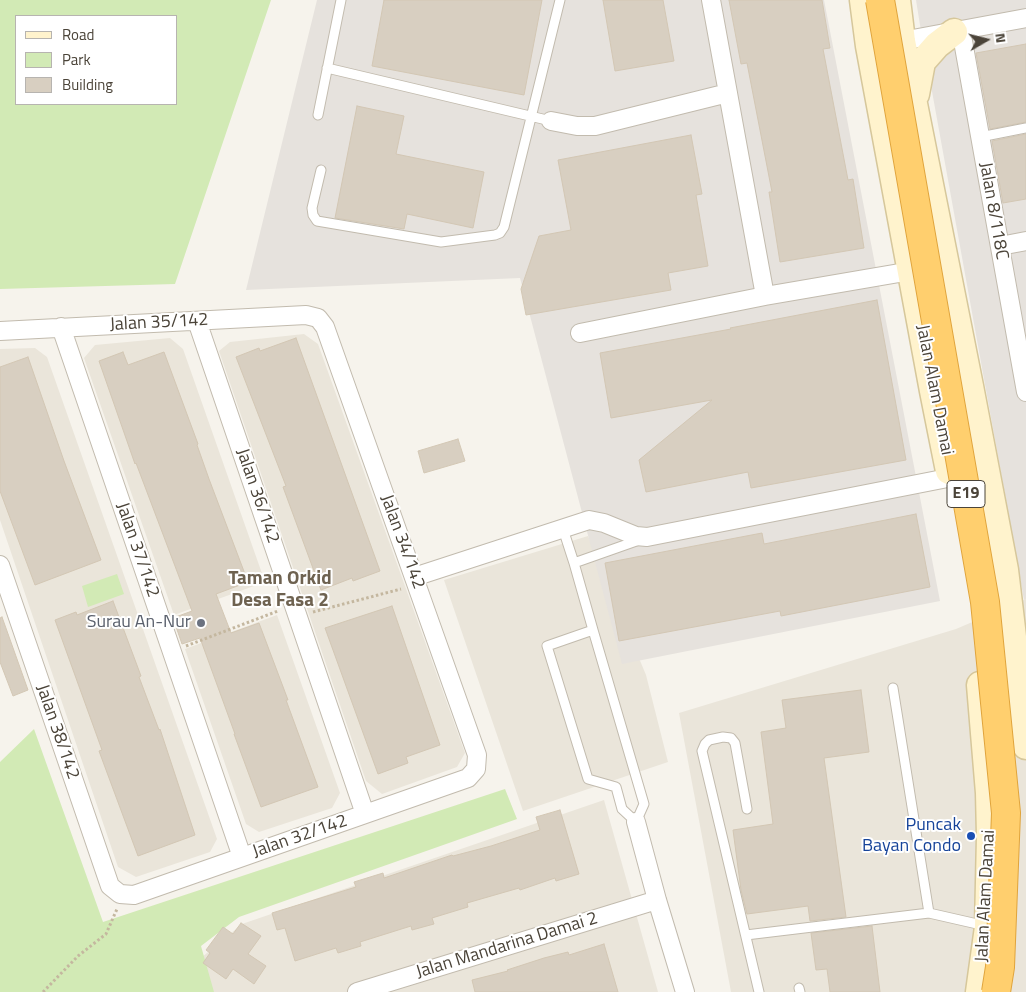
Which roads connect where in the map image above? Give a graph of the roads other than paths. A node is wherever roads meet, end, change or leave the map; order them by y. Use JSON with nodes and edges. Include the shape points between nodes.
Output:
{"nodes":[{"id":1,"x":341,"y":0,"type":"edge"},
{"id":2,"x":560,"y":0,"type":"edge"},
{"id":3,"x":711,"y":0,"type":"edge"},
{"id":4,"x":863,"y":0,"type":"edge"},
{"id":5,"x":880,"y":0,"type":"edge"},
{"id":6,"x":891,"y":0,"type":"edge"},
{"id":7,"x":897,"y":0,"type":"edge"},
{"id":8,"x":1026,"y":18,"type":"edge"},
{"id":9,"x":958,"y":31,"type":"junction"},
{"id":10,"x":902,"y":41,"type":"junction"},
{"id":11,"x":869,"y":46,"type":"junction"},
{"id":12,"x":327,"y":68,"type":"junction"},
{"id":13,"x":728,"y":93,"type":"junction"},
{"id":14,"x":914,"y":104,"type":"junction"},
{"id":15,"x":318,"y":115,"type":"dead end"},
{"id":16,"x":531,"y":116,"type":"junction"},
{"id":17,"x":551,"y":121,"type":"joint"},
{"id":18,"x":1026,"y":128,"type":"edge"},
{"id":19,"x":980,"y":137,"type":"junction"},
{"id":20,"x":321,"y":170,"type":"dead end"},
{"id":21,"x":1026,"y":241,"type":"edge"},
{"id":22,"x":1000,"y":246,"type":"junction"},
{"id":23,"x":911,"y":271,"type":"junction"},
{"id":24,"x":764,"y":296,"type":"junction"},
{"id":25,"x":318,"y":318,"type":"joint"},
{"id":26,"x":197,"y":321,"type":"junction"},
{"id":27,"x":61,"y":328,"type":"junction"},
{"id":28,"x":0,"y":331,"type":"edge"},
{"id":29,"x":580,"y":333,"type":"dead end"},
{"id":30,"x":1023,"y":354,"type":"edge"},
{"id":31,"x":1026,"y":392,"type":"edge"},
{"id":32,"x":986,"y":471,"type":"junction"},
{"id":33,"x":950,"y":478,"type":"junction"},
{"id":34,"x":563,"y":529,"type":"junction"},
{"id":35,"x":647,"y":537,"type":"junction"},
{"id":36,"x":574,"y":563,"type":"junction"},
{"id":37,"x":0,"y":565,"type":"edge"},
{"id":38,"x":416,"y":581,"type":"junction"},
{"id":39,"x":593,"y":630,"type":"junction"},
{"id":40,"x":1019,"y":644,"type":"edge"},
{"id":41,"x":893,"y":688,"type":"dead end"},
{"id":42,"x":1026,"y":746,"type":"edge"},
{"id":43,"x":476,"y":769,"type":"joint"},
{"id":44,"x":747,"y":809,"type":"dead end"},
{"id":45,"x":365,"y":814,"type":"junction"},
{"id":46,"x":636,"y":822,"type":"junction"},
{"id":47,"x":242,"y":857,"type":"junction"},
{"id":48,"x":120,"y":894,"type":"joint"},
{"id":49,"x":657,"y":900,"type":"junction"},
{"id":50,"x":929,"y":913,"type":"junction"},
{"id":51,"x":988,"y":927,"type":"junction"},
{"id":52,"x":746,"y":935,"type":"junction"},
{"id":53,"x":357,"y":992,"type":"edge"},
{"id":54,"x":685,"y":992,"type":"edge"},
{"id":55,"x":759,"y":992,"type":"edge"},
{"id":56,"x":979,"y":992,"type":"edge"},
{"id":57,"x":996,"y":992,"type":"edge"},
{"id":58,"x":1001,"y":992,"type":"edge"}],
"edges":[{"from":1,"to":12,"type":"lane"},
{"from":2,"to":16,"type":"lane"},
{"from":3,"to":13,"type":"street"},
{"from":4,"to":11,"type":"main road","name":"Jalan Alam Damai"},
{"from":5,"to":57,"type":"highway","number":"E19","bridge":true,"via":[[985,602],[1006,813],[1000,967]]},
{"from":6,"to":58,"type":"highway","number":"E19","via":[[992,603],[1011,812],[1005,966]]},
{"from":7,"to":10,"type":"main road","name":"Jalan Alam Damai"},
{"from":8,"to":9,"type":"street"},
{"from":9,"to":10,"type":"street"},
{"from":9,"to":14,"type":"main road","via":[[937,45],[922,62]]},
{"from":9,"to":19,"type":"street","name":"Jalan 8/118C"},
{"from":10,"to":11,"type":"street"},
{"from":10,"to":14,"type":"main road","name":"Jalan Alam Damai"},
{"from":11,"to":23,"type":"main road","name":"Jalan Alam Damai"},
{"from":12,"to":15,"type":"lane"},
{"from":12,"to":16,"type":"lane"},
{"from":13,"to":17,"type":"street","via":[[595,126]]},
{"from":13,"to":24,"type":"street"},
{"from":14,"to":32,"type":"main road","name":"Jalan Alam Damai"},
{"from":16,"to":17,"type":"lane"},
{"from":16,"to":20,"type":"lane","via":[[504,227],[495,235],[441,242],[317,221],[312,208]]},
{"from":18,"to":19,"type":"lane"},
{"from":19,"to":22,"type":"street","name":"Jalan 8/118C"},
{"from":21,"to":22,"type":"street"},
{"from":22,"to":30,"type":"street","name":"Jalan 8/118C"},
{"from":23,"to":24,"type":"street"},
{"from":23,"to":33,"type":"main road","name":"Jalan Alam Damai"},
{"from":24,"to":29,"type":"street"},
{"from":25,"to":26,"type":"street","name":"Jalan 35/142","via":[[306,315]]},
{"from":25,"to":38,"type":"street","name":"Jalan 34/142","via":[[325,327]]},
{"from":26,"to":27,"type":"street","name":"Jalan 35/142"},
{"from":26,"to":45,"type":"street","name":"Jalan 36/142"},
{"from":27,"to":28,"type":"street","name":"Jalan 35/142"},
{"from":27,"to":47,"type":"street","name":"Jalan 37/142"},
{"from":30,"to":31,"type":"street","name":"Jalan 8/118C"},
{"from":32,"to":33,"type":"street"},
{"from":32,"to":40,"type":"main road","name":"Jalan Alam Damai"},
{"from":33,"to":35,"type":"street"},
{"from":33,"to":51,"type":"main road","name":"Jalan Alam Damai","via":[[974,604],[989,793]]},
{"from":34,"to":35,"type":"street","via":[[589,520]]},
{"from":34,"to":36,"type":"lane"},
{"from":34,"to":38,"type":"street"},
{"from":35,"to":36,"type":"lane"},
{"from":36,"to":39,"type":"lane"},
{"from":37,"to":48,"type":"street","name":"Jalan 38/142","via":[[110,886]]},
{"from":38,"to":43,"type":"street","name":"Jalan 34/142","via":[[477,755]]},
{"from":39,"to":46,"type":"lane","via":[[644,804]]},
{"from":39,"to":46,"type":"lane","via":[[548,646],[588,779],[616,787],[622,809]]},
{"from":40,"to":42,"type":"main road","name":"Jalan Alam Damai"},
{"from":41,"to":50,"type":"lane"},
{"from":43,"to":45,"type":"street","name":"Jalan 32/142","via":[[468,778]]},
{"from":44,"to":52,"type":"lane","via":[[735,743],[731,738],[709,740],[702,751]]},
{"from":45,"to":47,"type":"street","name":"Jalan 32/142"},
{"from":46,"to":49,"type":"street"},
{"from":47,"to":48,"type":"street","name":"Jalan 32/142","via":[[134,895]]},
{"from":49,"to":53,"type":"street","name":"Jalan Mandarina Damai 2"},
{"from":49,"to":54,"type":"street"},
{"from":50,"to":51,"type":"lane"},
{"from":50,"to":52,"type":"lane"},
{"from":51,"to":56,"type":"main road","name":"Jalan Alam Damai"},
{"from":52,"to":55,"type":"lane"}]}
